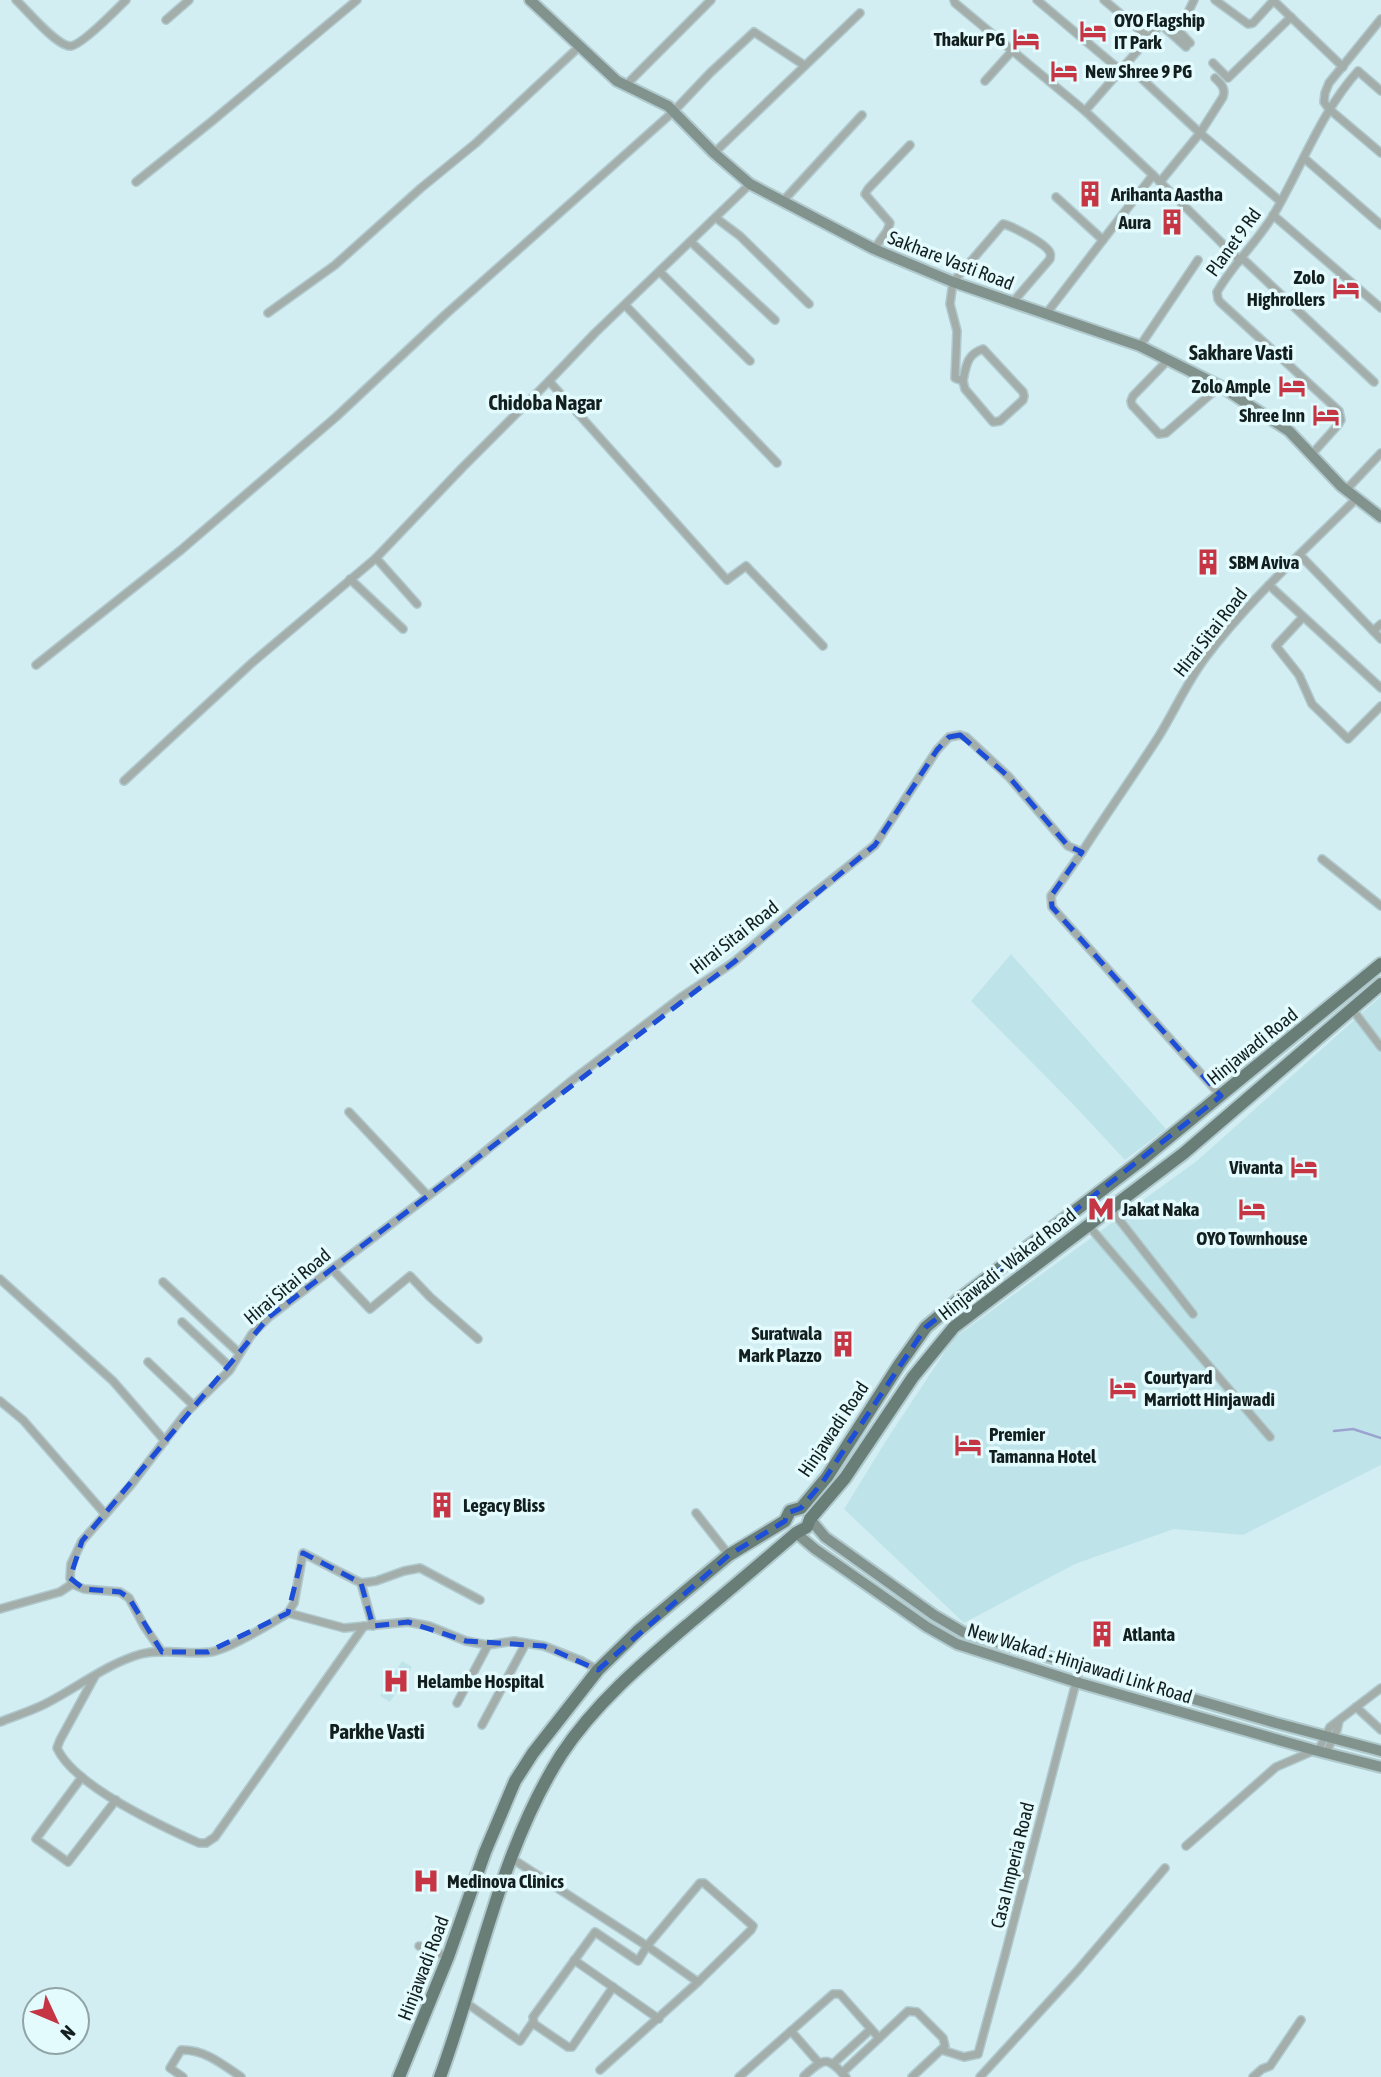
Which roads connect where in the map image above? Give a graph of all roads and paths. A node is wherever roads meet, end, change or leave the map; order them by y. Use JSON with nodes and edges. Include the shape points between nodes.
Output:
{"nodes":[{"id":1,"x":16,"y":0,"type":"edge"},
{"id":2,"x":127,"y":0,"type":"edge"},
{"id":3,"x":189,"y":0,"type":"edge"},
{"id":4,"x":357,"y":0,"type":"edge"},
{"id":5,"x":530,"y":0,"type":"edge"},
{"id":6,"x":711,"y":0,"type":"edge"},
{"id":7,"x":954,"y":0,"type":"edge"},
{"id":8,"x":1037,"y":0,"type":"edge"},
{"id":9,"x":1104,"y":0,"type":"edge"},
{"id":10,"x":1194,"y":0,"type":"edge"},
{"id":11,"x":1215,"y":0,"type":"edge"},
{"id":12,"x":1274,"y":0,"type":"edge"},
{"id":13,"x":860,"y":13,"type":"dead end"},
{"id":14,"x":1291,"y":17,"type":"junction"},
{"id":15,"x":1381,"y":19,"type":"edge"},
{"id":16,"x":166,"y":20,"type":"dead end"},
{"id":17,"x":1148,"y":37,"type":"junction"},
{"id":18,"x":580,"y":46,"type":"junction"},
{"id":19,"x":1012,"y":51,"type":"junction"},
{"id":20,"x":1213,"y":63,"type":"dead end"},
{"id":21,"x":804,"y":65,"type":"junction"},
{"id":22,"x":1123,"y":67,"type":"junction"},
{"id":23,"x":1343,"y":67,"type":"junction"},
{"id":24,"x":1335,"y":77,"type":"junction"},
{"id":25,"x":1215,"y":78,"type":"dead end"},
{"id":26,"x":985,"y":80,"type":"dead end"},
{"id":27,"x":626,"y":85,"type":"junction"},
{"id":28,"x":1343,"y":88,"type":"junction"},
{"id":29,"x":1381,"y":91,"type":"edge"},
{"id":30,"x":1329,"y":109,"type":"junction"},
{"id":31,"x":1085,"y":111,"type":"junction"},
{"id":32,"x":673,"y":112,"type":"junction"},
{"id":33,"x":862,"y":115,"type":"dead end"},
{"id":34,"x":1200,"y":132,"type":"junction"},
{"id":35,"x":910,"y":145,"type":"dead end"},
{"id":36,"x":714,"y":153,"type":"junction"},
{"id":37,"x":1381,"y":153,"type":"edge"},
{"id":38,"x":1304,"y":158,"type":"junction"},
{"id":39,"x":1153,"y":175,"type":"junction"},
{"id":40,"x":136,"y":182,"type":"dead end"},
{"id":41,"x":1160,"y":182,"type":"junction"},
{"id":42,"x":750,"y":184,"type":"junction"},
{"id":43,"x":1056,"y":198,"type":"dead end"},
{"id":44,"x":783,"y":201,"type":"junction"},
{"id":45,"x":1280,"y":201,"type":"junction"},
{"id":46,"x":1273,"y":215,"type":"junction"},
{"id":47,"x":716,"y":218,"type":"junction"},
{"id":48,"x":1381,"y":225,"type":"edge"},
{"id":49,"x":1103,"y":240,"type":"junction"},
{"id":50,"x":691,"y":242,"type":"junction"},
{"id":51,"x":874,"y":249,"type":"junction"},
{"id":52,"x":1241,"y":259,"type":"junction"},
{"id":53,"x":1198,"y":260,"type":"dead end"},
{"id":54,"x":660,"y":272,"type":"junction"},
{"id":55,"x":953,"y":282,"type":"junction"},
{"id":56,"x":1012,"y":303,"type":"junction"},
{"id":57,"x":809,"y":304,"type":"dead end"},
{"id":58,"x":625,"y":305,"type":"junction"},
{"id":59,"x":1381,"y":308,"type":"edge"},
{"id":60,"x":268,"y":313,"type":"dead end"},
{"id":61,"x":1046,"y":314,"type":"junction"},
{"id":62,"x":775,"y":320,"type":"dead end"},
{"id":63,"x":1140,"y":346,"type":"junction"},
{"id":64,"x":1168,"y":360,"type":"junction"},
{"id":65,"x":750,"y":361,"type":"dead end"},
{"id":66,"x":549,"y":381,"type":"junction"},
{"id":67,"x":963,"y":381,"type":"junction"},
{"id":68,"x":1374,"y":382,"type":"dead end"},
{"id":69,"x":1220,"y":386,"type":"junction"},
{"id":70,"x":1381,"y":453,"type":"edge"},
{"id":71,"x":1312,"y":454,"type":"junction"},
{"id":72,"x":777,"y":463,"type":"dead end"},
{"id":73,"x":1346,"y":490,"type":"junction"},
{"id":74,"x":1357,"y":498,"type":"junction"},
{"id":75,"x":1381,"y":517,"type":"edge"},
{"id":76,"x":1300,"y":555,"type":"junction"},
{"id":77,"x":376,"y":558,"type":"junction"},
{"id":78,"x":350,"y":579,"type":"junction"},
{"id":79,"x":1269,"y":585,"type":"junction"},
{"id":80,"x":417,"y":604,"type":"dead end"},
{"id":81,"x":1303,"y":617,"type":"junction"},
{"id":82,"x":1381,"y":624,"type":"edge"},
{"id":83,"x":403,"y":629,"type":"dead end"},
{"id":84,"x":1373,"y":631,"type":"junction"},
{"id":85,"x":1381,"y":639,"type":"edge"},
{"id":86,"x":823,"y":646,"type":"dead end"},
{"id":87,"x":36,"y":665,"type":"dead end"},
{"id":88,"x":1381,"y":688,"type":"edge"},
{"id":89,"x":1381,"y":706,"type":"edge"},
{"id":90,"x":124,"y":781,"type":"dead end"},
{"id":91,"x":1082,"y":852,"type":"junction"},
{"id":92,"x":1322,"y":859,"type":"dead end"},
{"id":93,"x":1381,"y":906,"type":"edge"},
{"id":94,"x":1381,"y":964,"type":"edge"},
{"id":95,"x":1381,"y":984,"type":"edge"},
{"id":96,"x":1352,"y":1010,"type":"junction"},
{"id":97,"x":1381,"y":1047,"type":"edge"},
{"id":98,"x":1221,"y":1096,"type":"junction"},
{"id":99,"x":349,"y":1112,"type":"dead end"},
{"id":100,"x":428,"y":1196,"type":"junction"},
{"id":101,"x":1111,"y":1208,"type":"junction"},
{"id":102,"x":1088,"y":1225,"type":"junction"},
{"id":103,"x":332,"y":1269,"type":"junction"},
{"id":104,"x":0,"y":1279,"type":"edge"},
{"id":105,"x":163,"y":1282,"type":"dead end"},
{"id":106,"x":1193,"y":1314,"type":"dead end"},
{"id":107,"x":182,"y":1322,"type":"dead end"},
{"id":108,"x":478,"y":1339,"type":"dead end"},
{"id":109,"x":239,"y":1353,"type":"junction"},
{"id":110,"x":148,"y":1362,"type":"dead end"},
{"id":111,"x":231,"y":1368,"type":"junction"},
{"id":112,"x":0,"y":1401,"type":"edge"},
{"id":113,"x":193,"y":1405,"type":"junction"},
{"id":114,"x":1270,"y":1437,"type":"dead end"},
{"id":115,"x":165,"y":1441,"type":"junction"},
{"id":116,"x":801,"y":1508,"type":"junction"},
{"id":117,"x":695,"y":1513,"type":"dead end"},
{"id":118,"x":106,"y":1514,"type":"junction"},
{"id":119,"x":810,"y":1519,"type":"junction"},
{"id":120,"x":785,"y":1521,"type":"junction"},
{"id":121,"x":796,"y":1533,"type":"junction"},
{"id":122,"x":729,"y":1555,"type":"junction"},
{"id":123,"x":71,"y":1581,"type":"junction"},
{"id":124,"x":361,"y":1583,"type":"junction"},
{"id":125,"x":480,"y":1600,"type":"dead end"},
{"id":126,"x":0,"y":1609,"type":"edge"},
{"id":127,"x":288,"y":1613,"type":"junction"},
{"id":128,"x":364,"y":1626,"type":"junction"},
{"id":129,"x":373,"y":1626,"type":"junction"},
{"id":130,"x":526,"y":1643,"type":"junction"},
{"id":131,"x":488,"y":1645,"type":"junction"},
{"id":132,"x":162,"y":1651,"type":"junction"},
{"id":133,"x":1080,"y":1667,"type":"junction"},
{"id":134,"x":598,"y":1670,"type":"junction"},
{"id":135,"x":97,"y":1674,"type":"junction"},
{"id":136,"x":1076,"y":1682,"type":"junction"},
{"id":137,"x":1381,"y":1688,"type":"edge"},
{"id":138,"x":457,"y":1703,"type":"dead end"},
{"id":139,"x":1356,"y":1707,"type":"junction"},
{"id":140,"x":0,"y":1722,"type":"edge"},
{"id":141,"x":482,"y":1726,"type":"dead end"},
{"id":142,"x":1381,"y":1730,"type":"edge"},
{"id":143,"x":1329,"y":1737,"type":"junction"},
{"id":144,"x":543,"y":1740,"type":"junction"},
{"id":145,"x":1381,"y":1751,"type":"edge"},
{"id":146,"x":1319,"y":1752,"type":"junction"},
{"id":147,"x":562,"y":1754,"type":"junction"},
{"id":148,"x":1381,"y":1767,"type":"edge"},
{"id":149,"x":82,"y":1777,"type":"junction"},
{"id":150,"x":116,"y":1800,"type":"junction"},
{"id":151,"x":1186,"y":1846,"type":"dead end"},
{"id":152,"x":510,"y":1857,"type":"junction"},
{"id":153,"x":1165,"y":1868,"type":"dead end"},
{"id":154,"x":419,"y":1946,"type":"dead end"},
{"id":155,"x":647,"y":1946,"type":"junction"},
{"id":156,"x":449,"y":1957,"type":"junction"},
{"id":157,"x":574,"y":1960,"type":"junction"},
{"id":158,"x":698,"y":1982,"type":"junction"},
{"id":159,"x":613,"y":1987,"type":"junction"},
{"id":160,"x":464,"y":2002,"type":"junction"},
{"id":161,"x":659,"y":2019,"type":"junction"},
{"id":162,"x":1301,"y":2020,"type":"dead end"},
{"id":163,"x":533,"y":2022,"type":"junction"},
{"id":164,"x":871,"y":2029,"type":"junction"},
{"id":165,"x":791,"y":2031,"type":"junction"},
{"id":166,"x":879,"y":2038,"type":"junction"},
{"id":167,"x":942,"y":2050,"type":"junction"},
{"id":168,"x":978,"y":2054,"type":"junction"},
{"id":169,"x":819,"y":2063,"type":"junction"},
{"id":170,"x":834,"y":2063,"type":"junction"},
{"id":171,"x":991,"y":2064,"type":"junction"},
{"id":172,"x":600,"y":2070,"type":"dead end"},
{"id":173,"x":405,"y":2074,"type":"edge"},
{"id":174,"x":844,"y":2075,"type":"edge"},
{"id":175,"x":804,"y":2076,"type":"edge"},
{"id":176,"x":183,"y":2077,"type":"edge"},
{"id":177,"x":240,"y":2077,"type":"edge"},
{"id":178,"x":440,"y":2077,"type":"edge"},
{"id":179,"x":739,"y":2077,"type":"edge"},
{"id":180,"x":912,"y":2077,"type":"edge"},
{"id":181,"x":980,"y":2077,"type":"edge"},
{"id":182,"x":1253,"y":2077,"type":"edge"}],
"edges":[{"from":1,"to":2,"type":"street","via":[[69,46],[87,37]]},
{"from":3,"to":16,"type":"street"},
{"from":4,"to":40,"type":"street"},
{"from":5,"to":18,"type":"main road","name":"Sakhare Vasti Road"},
{"from":6,"to":27,"type":"street"},
{"from":7,"to":19,"type":"street"},
{"from":8,"to":22,"type":"street"},
{"from":9,"to":17,"type":"street"},
{"from":10,"to":17,"type":"street","via":[[1179,31],[1188,45],[1160,25]]},
{"from":11,"to":12,"type":"street","via":[[1248,24]]},
{"from":12,"to":14,"type":"street"},
{"from":13,"to":21,"type":"street"},
{"from":14,"to":20,"type":"street","via":[[1228,78]]},
{"from":14,"to":23,"type":"street"},
{"from":15,"to":23,"type":"street","name":"Planet 9 Rd"},
{"from":17,"to":22,"type":"street"},
{"from":18,"to":27,"type":"main road","name":"Sakhare Vasti Road"},
{"from":18,"to":60,"type":"street","via":[[335,265]]},
{"from":19,"to":26,"type":"street"},
{"from":19,"to":31,"type":"street"},
{"from":21,"to":32,"type":"street","via":[[754,33]]},
{"from":21,"to":36,"type":"street"},
{"from":22,"to":31,"type":"street"},
{"from":22,"to":34,"type":"street"},
{"from":23,"to":24,"type":"street","name":"Planet 9 Rd"},
{"from":24,"to":28,"type":"street"},
{"from":24,"to":30,"type":"street","name":"Planet 9 Rd","via":[[1325,93]]},
{"from":25,"to":34,"type":"street","via":[[1225,91]]},
{"from":27,"to":32,"type":"main road","name":"Sakhare Vasti Road"},
{"from":28,"to":29,"type":"street","via":[[1358,71]]},
{"from":28,"to":30,"type":"street"},
{"from":30,"to":37,"type":"street"},
{"from":30,"to":38,"type":"street","name":"Planet 9 Rd"},
{"from":31,"to":39,"type":"street"},
{"from":32,"to":36,"type":"main road","name":"Sakhare Vasti Road"},
{"from":32,"to":87,"type":"street","via":[[336,418]]},
{"from":33,"to":44,"type":"street"},
{"from":34,"to":41,"type":"street"},
{"from":34,"to":45,"type":"street"},
{"from":35,"to":51,"type":"street","via":[[865,194],[890,223]]},
{"from":36,"to":42,"type":"main road","name":"Sakhare Vasti Road"},
{"from":38,"to":45,"type":"street","name":"Planet 9 Rd"},
{"from":38,"to":48,"type":"street"},
{"from":39,"to":41,"type":"street"},
{"from":39,"to":49,"type":"street"},
{"from":41,"to":52,"type":"street"},
{"from":42,"to":44,"type":"main road","name":"Sakhare Vasti Road"},
{"from":42,"to":47,"type":"street"},
{"from":43,"to":49,"type":"street"},
{"from":44,"to":51,"type":"main road","name":"Sakhare Vasti Road"},
{"from":45,"to":46,"type":"street","name":"Planet 9 Rd"},
{"from":46,"to":52,"type":"street","name":"Planet 9 Rd"},
{"from":46,"to":59,"type":"street"},
{"from":47,"to":50,"type":"street"},
{"from":47,"to":57,"type":"street"},
{"from":49,"to":61,"type":"street"},
{"from":50,"to":54,"type":"street"},
{"from":50,"to":62,"type":"street"},
{"from":51,"to":55,"type":"main road","name":"Sakhare Vasti Road"},
{"from":52,"to":68,"type":"street"},
{"from":52,"to":71,"type":"street","name":"Planet 9 Rd","via":[[1218,290],[1218,299],[1339,411],[1338,425]]},
{"from":53,"to":63,"type":"street"},
{"from":54,"to":58,"type":"street"},
{"from":54,"to":65,"type":"street"},
{"from":55,"to":56,"type":"main road","name":"Sakhare Vasti Road"},
{"from":55,"to":56,"type":"street","via":[[1000,226],[1008,225],[1051,254]]},
{"from":55,"to":67,"type":"street","via":[[955,378]]},
{"from":56,"to":61,"type":"main road","name":"Sakhare Vasti Road"},
{"from":58,"to":66,"type":"street"},
{"from":58,"to":72,"type":"street"},
{"from":61,"to":63,"type":"main road","name":"Sakhare Vasti Road"},
{"from":63,"to":64,"type":"main road","name":"Sakhare Vasti Road"},
{"from":64,"to":69,"type":"main road","name":"Sakhare Vasti Road"},
{"from":64,"to":69,"type":"street","via":[[1131,401],[1159,434],[1166,433]]},
{"from":66,"to":77,"type":"street"},
{"from":66,"to":86,"type":"street","via":[[727,580],[746,566]]},
{"from":67,"to":67,"type":"street","via":[[965,390],[993,422],[1023,400],[1023,392],[983,349],[967,360]]},
{"from":69,"to":71,"type":"main road","name":"Sakhare Vasti Road","via":[[1289,431]]},
{"from":70,"to":73,"type":"street"},
{"from":71,"to":73,"type":"main road","name":"Sakhare Vasti Road"},
{"from":73,"to":74,"type":"main road","name":"Sakhare Vasti Road"},
{"from":74,"to":75,"type":"main road","name":"Sakhare Vasti Road"},
{"from":74,"to":76,"type":"street","name":"Hirai Sitai Road"},
{"from":76,"to":79,"type":"street","name":"Hirai Sitai Road"},
{"from":76,"to":84,"type":"street"},
{"from":77,"to":78,"type":"street"},
{"from":77,"to":80,"type":"street"},
{"from":78,"to":83,"type":"street"},
{"from":78,"to":90,"type":"street"},
{"from":79,"to":81,"type":"street"},
{"from":79,"to":91,"type":"street","name":"Hirai Sitai Road","via":[[1204,659]]},
{"from":81,"to":88,"type":"street"},
{"from":81,"to":89,"type":"street","via":[[1276,646],[1299,676],[1312,704],[1348,739]]},
{"from":82,"to":84,"type":"street"},
{"from":84,"to":85,"type":"street"},
{"from":91,"to":98,"type":"street","via":[[1051,897],[1052,907]]},
{"from":91,"to":100,"type":"street","name":"Hirai Sitai Road","via":[[1068,846],[966,737],[949,737],[875,845],[734,962],[570,1082]]},
{"from":92,"to":93,"type":"street"},
{"from":94,"to":98,"type":"main road","name":"Hinjawadi Road"},
{"from":95,"to":96,"type":"main road","name":"Hinjawadi - Wakad Road"},
{"from":96,"to":97,"type":"street"},
{"from":96,"to":101,"type":"main road","name":"Hinjawadi - Wakad Road","via":[[1184,1153]]},
{"from":98,"to":116,"type":"main road","name":"Hinjawadi Road","via":[[926,1327],[827,1477]]},
{"from":99,"to":100,"type":"street"},
{"from":100,"to":103,"type":"street","name":"Hirai Sitai Road"},
{"from":101,"to":102,"type":"main road","name":"Hinjawadi - Wakad Road"},
{"from":101,"to":106,"type":"street"},
{"from":102,"to":114,"type":"street"},
{"from":102,"to":119,"type":"main road","name":"Hinjawadi - Wakad Road","via":[[954,1327]]},
{"from":103,"to":108,"type":"street","via":[[370,1309],[410,1276]]},
{"from":103,"to":109,"type":"street","name":"Hirai Sitai Road","via":[[269,1317]]},
{"from":104,"to":115,"type":"street","via":[[113,1381]]},
{"from":105,"to":109,"type":"street"},
{"from":107,"to":111,"type":"street"},
{"from":109,"to":111,"type":"street","name":"Hirai Sitai Road"},
{"from":110,"to":113,"type":"street"},
{"from":111,"to":113,"type":"street","name":"Hirai Sitai Road"},
{"from":112,"to":118,"type":"street","via":[[23,1420]]},
{"from":113,"to":115,"type":"street","name":"Hirai Sitai Road"},
{"from":115,"to":118,"type":"street","name":"Hirai Sitai Road"},
{"from":116,"to":119,"type":"main road"},
{"from":116,"to":120,"type":"main road","name":"Hinjawadi Road","via":[[790,1511]]},
{"from":117,"to":122,"type":"street"},
{"from":118,"to":123,"type":"street","name":"Hirai Sitai Road","via":[[82,1541],[71,1564]]},
{"from":119,"to":121,"type":"main road","name":"Hinjawadi - Wakad Road","via":[[807,1527]]},
{"from":119,"to":133,"type":"main road","name":"New Wakad - Hinjawadi Link Road","via":[[825,1537],[962,1632]]},
{"from":120,"to":121,"type":"main road"},
{"from":120,"to":122,"type":"main road","name":"Hinjawadi Road"},
{"from":121,"to":136,"type":"main road","name":"New Wakad - Hinjawadi Link Road","via":[[957,1644]]},
{"from":121,"to":147,"type":"main road","via":[[642,1663],[599,1706]]},
{"from":122,"to":134,"type":"main road","name":"Hinjawadi Road"},
{"from":123,"to":126,"type":"street","via":[[60,1592]]},
{"from":123,"to":132,"type":"street","via":[[84,1589],[120,1592],[129,1598]]},
{"from":124,"to":125,"type":"street","via":[[420,1568]]},
{"from":124,"to":127,"type":"street","via":[[303,1553],[294,1604]]},
{"from":124,"to":129,"type":"street"},
{"from":127,"to":128,"type":"street","via":[[344,1628]]},
{"from":127,"to":132,"type":"street","via":[[216,1651]]},
{"from":128,"to":129,"type":"street"},
{"from":128,"to":150,"type":"street","via":[[215,1837],[199,1843]]},
{"from":129,"to":131,"type":"street","via":[[408,1622]]},
{"from":130,"to":131,"type":"street"},
{"from":130,"to":134,"type":"street","via":[[544,1646]]},
{"from":130,"to":141,"type":"street"},
{"from":131,"to":138,"type":"street"},
{"from":132,"to":135,"type":"street","via":[[141,1654]]},
{"from":133,"to":136,"type":"street","name":"Casa Imperia Road"},
{"from":133,"to":143,"type":"main road","name":"New Wakad - Hinjawadi Link Road"},
{"from":134,"to":144,"type":"main road","name":"Hinjawadi Road"},
{"from":135,"to":140,"type":"street","via":[[45,1704]]},
{"from":135,"to":149,"type":"street","via":[[57,1748]]},
{"from":136,"to":146,"type":"main road","name":"New Wakad - Hinjawadi Link Road"},
{"from":136,"to":168,"type":"street","name":"Casa Imperia Road"},
{"from":137,"to":139,"type":"street"},
{"from":139,"to":142,"type":"street"},
{"from":139,"to":143,"type":"street","via":[[1330,1727]]},
{"from":143,"to":145,"type":"main road","name":"New Wakad - Hinjawadi Link Road"},
{"from":143,"to":146,"type":"street"},
{"from":144,"to":147,"type":"main road"},
{"from":144,"to":156,"type":"main road","name":"Hinjawadi Road","via":[[522,1769],[500,1816]]},
{"from":146,"to":148,"type":"main road","name":"New Wakad - Hinjawadi Link Road"},
{"from":146,"to":151,"type":"street","via":[[1276,1767]]},
{"from":147,"to":152,"type":"main road"},
{"from":149,"to":150,"type":"street"},
{"from":149,"to":150,"type":"street","via":[[36,1839],[68,1862]]},
{"from":152,"to":155,"type":"street"},
{"from":152,"to":160,"type":"main road"},
{"from":153,"to":171,"type":"street"},
{"from":154,"to":156,"type":"street"},
{"from":155,"to":157,"type":"street","via":[[638,1961],[595,1932]]},
{"from":155,"to":158,"type":"street"},
{"from":155,"to":158,"type":"street","via":[[696,1885],[704,1883],[753,1926]]},
{"from":156,"to":173,"type":"main road","name":"Hinjawadi Road"},
{"from":157,"to":159,"type":"street"},
{"from":157,"to":163,"type":"street"},
{"from":158,"to":161,"type":"street"},
{"from":159,"to":161,"type":"street"},
{"from":159,"to":163,"type":"street","via":[[572,2047]]},
{"from":160,"to":163,"type":"street","via":[[520,2041]]},
{"from":160,"to":178,"type":"main road"},
{"from":161,"to":172,"type":"street"},
{"from":162,"to":182,"type":"street","via":[[1270,2066]]},
{"from":164,"to":165,"type":"street","via":[[839,1994],[833,1994]]},
{"from":164,"to":166,"type":"street"},
{"from":164,"to":170,"type":"street"},
{"from":165,"to":169,"type":"street"},
{"from":165,"to":179,"type":"street"},
{"from":166,"to":167,"type":"street","via":[[913,2011],[943,2038]]},
{"from":166,"to":174,"type":"street"},
{"from":167,"to":168,"type":"street","via":[[964,2057]]},
{"from":167,"to":180,"type":"street"},
{"from":168,"to":171,"type":"street"},
{"from":169,"to":170,"type":"street"},
{"from":169,"to":175,"type":"street"},
{"from":170,"to":174,"type":"street"},
{"from":171,"to":181,"type":"street"},
{"from":176,"to":177,"type":"street","via":[[170,2068],[181,2050],[192,2049]]}]}
